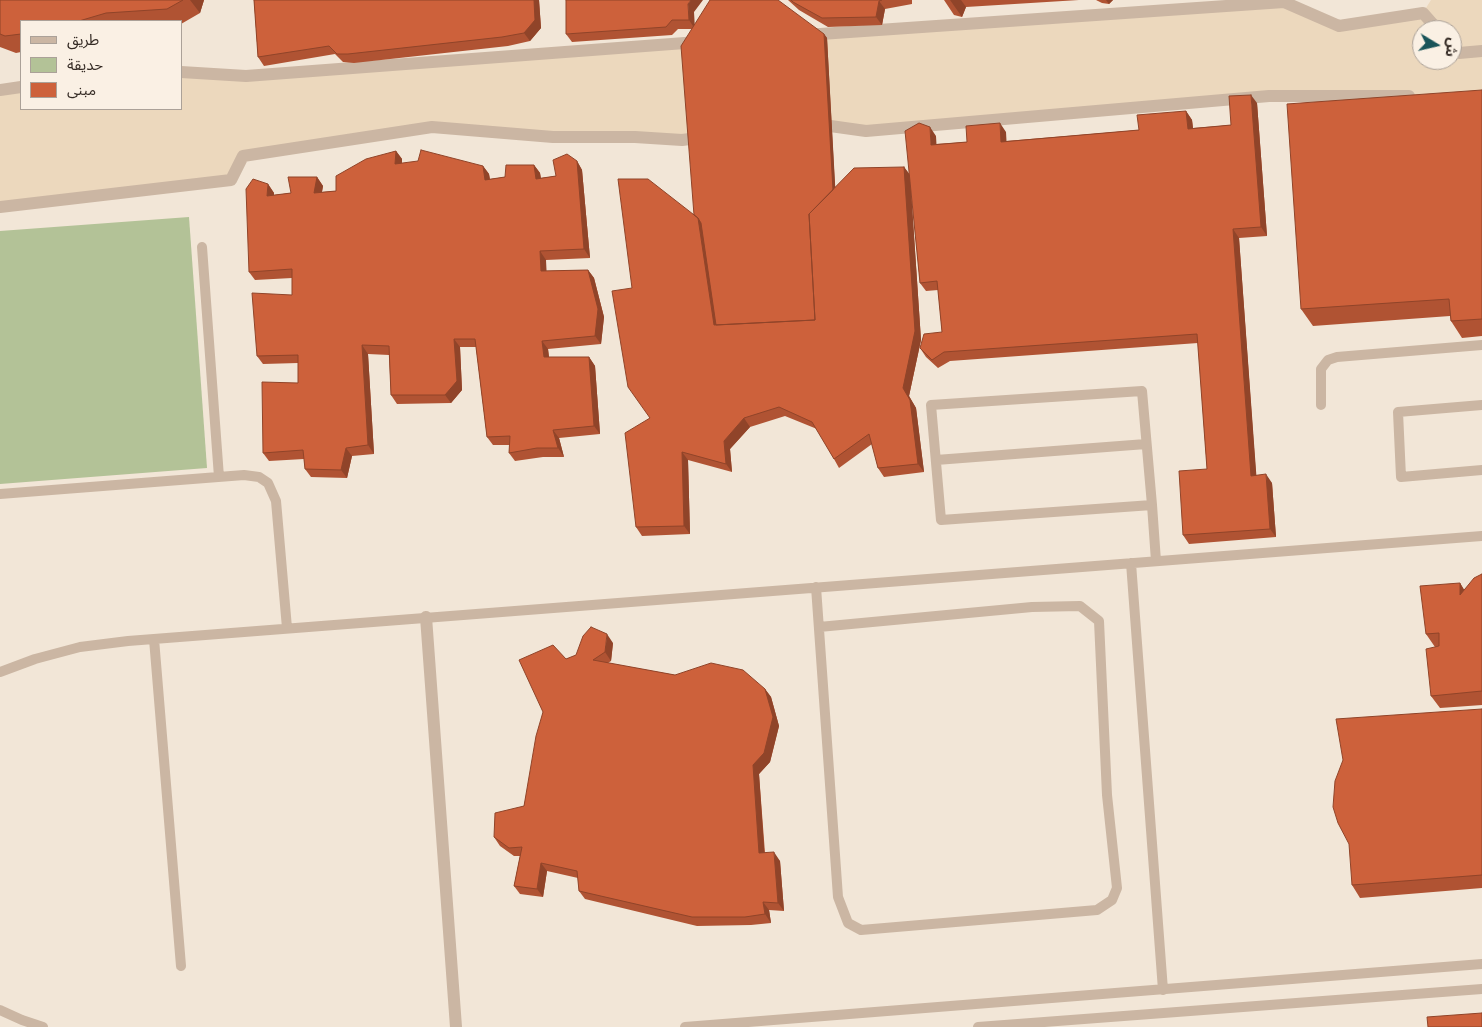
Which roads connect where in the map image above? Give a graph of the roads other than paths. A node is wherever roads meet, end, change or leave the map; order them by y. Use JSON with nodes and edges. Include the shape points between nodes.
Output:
{"nodes":[{"id":1,"x":1430,"y":20,"type":"edge"},
{"id":2,"x":797,"y":35,"type":"edge"},
{"id":3,"x":707,"y":41,"type":"edge"},
{"id":4,"x":1482,"y":52,"type":"edge"},
{"id":5,"x":1462,"y":54,"type":"edge"},
{"id":6,"x":182,"y":72,"type":"edge"},
{"id":7,"x":20,"y":87,"type":"edge"},
{"id":8,"x":0,"y":90,"type":"edge"},
{"id":9,"x":1424,"y":96,"type":"edge"},
{"id":10,"x":799,"y":124,"type":"edge"},
{"id":11,"x":721,"y":135,"type":"edge"},
{"id":12,"x":0,"y":207,"type":"edge"},
{"id":13,"x":202,"y":247,"type":"dead end"},
{"id":14,"x":1482,"y":345,"type":"edge"},
{"id":15,"x":1321,"y":404,"type":"dead end"},
{"id":16,"x":1482,"y":405,"type":"edge"},
{"id":17,"x":1146,"y":444,"type":"junction"},
{"id":18,"x":936,"y":460,"type":"junction"},
{"id":19,"x":1482,"y":470,"type":"edge"},
{"id":20,"x":219,"y":477,"type":"junction"},
{"id":21,"x":0,"y":494,"type":"edge"},
{"id":22,"x":1152,"y":505,"type":"junction"},
{"id":23,"x":1482,"y":536,"type":"edge"},
{"id":24,"x":1156,"y":561,"type":"junction"},
{"id":25,"x":1131,"y":563,"type":"junction"},
{"id":26,"x":816,"y":587,"type":"junction"},
{"id":27,"x":426,"y":617,"type":"junction"},
{"id":28,"x":819,"y":627,"type":"junction"},
{"id":29,"x":287,"y":628,"type":"junction"},
{"id":30,"x":154,"y":639,"type":"junction"},
{"id":31,"x":0,"y":672,"type":"edge"},
{"id":32,"x":1482,"y":964,"type":"edge"},
{"id":33,"x":180,"y":966,"type":"dead end"},
{"id":34,"x":1482,"y":989,"type":"edge"},
{"id":35,"x":1163,"y":990,"type":"junction"},
{"id":36,"x":0,"y":1010,"type":"edge"},
{"id":37,"x":43,"y":1027,"type":"edge"},
{"id":38,"x":456,"y":1027,"type":"edge"},
{"id":39,"x":685,"y":1027,"type":"edge"},
{"id":40,"x":978,"y":1027,"type":"edge"}],
"edges":[{"from":1,"to":2,"type":"street","via":[[1423,12],[1339,26],[1284,2]]},
{"from":3,"to":6,"type":"street","via":[[246,76]]},
{"from":4,"to":5,"type":"street"},
{"from":7,"to":8,"type":"street"},
{"from":9,"to":10,"type":"street","via":[[1269,96],[866,131],[808,122]]},
{"from":11,"to":12,"type":"street","via":[[682,140],[552,137],[432,127],[243,156],[231,180]]},
{"from":13,"to":20,"type":"lane"},
{"from":14,"to":15,"type":"lane","via":[[1328,360],[1321,369]]},
{"from":16,"to":19,"type":"lane","via":[[1398,412],[1401,477]]},
{"from":17,"to":18,"type":"lane"},
{"from":17,"to":18,"type":"lane","via":[[1142,391],[931,404]]},
{"from":17,"to":22,"type":"lane"},
{"from":18,"to":22,"type":"lane","via":[[941,520]]},
{"from":20,"to":21,"type":"lane"},
{"from":20,"to":29,"type":"lane","via":[[244,475],[259,477],[268,483],[276,501]]},
{"from":22,"to":24,"type":"lane"},
{"from":23,"to":24,"type":"lane"},
{"from":24,"to":25,"type":"lane"},
{"from":25,"to":26,"type":"lane"},
{"from":25,"to":35,"type":"lane"},
{"from":26,"to":27,"type":"lane"},
{"from":26,"to":28,"type":"lane"},
{"from":27,"to":29,"type":"lane"},
{"from":27,"to":38,"type":"street"},
{"from":28,"to":28,"type":"lane","via":[[838,897],[848,923],[861,930],[1097,910],[1112,900],[1117,888],[1107,795],[1099,622],[1080,606]]},
{"from":29,"to":30,"type":"lane"},
{"from":30,"to":31,"type":"lane","via":[[80,647]]},
{"from":30,"to":33,"type":"lane"},
{"from":32,"to":35,"type":"lane"},
{"from":34,"to":40,"type":"lane"},
{"from":35,"to":39,"type":"lane"},
{"from":36,"to":37,"type":"lane"}]}
